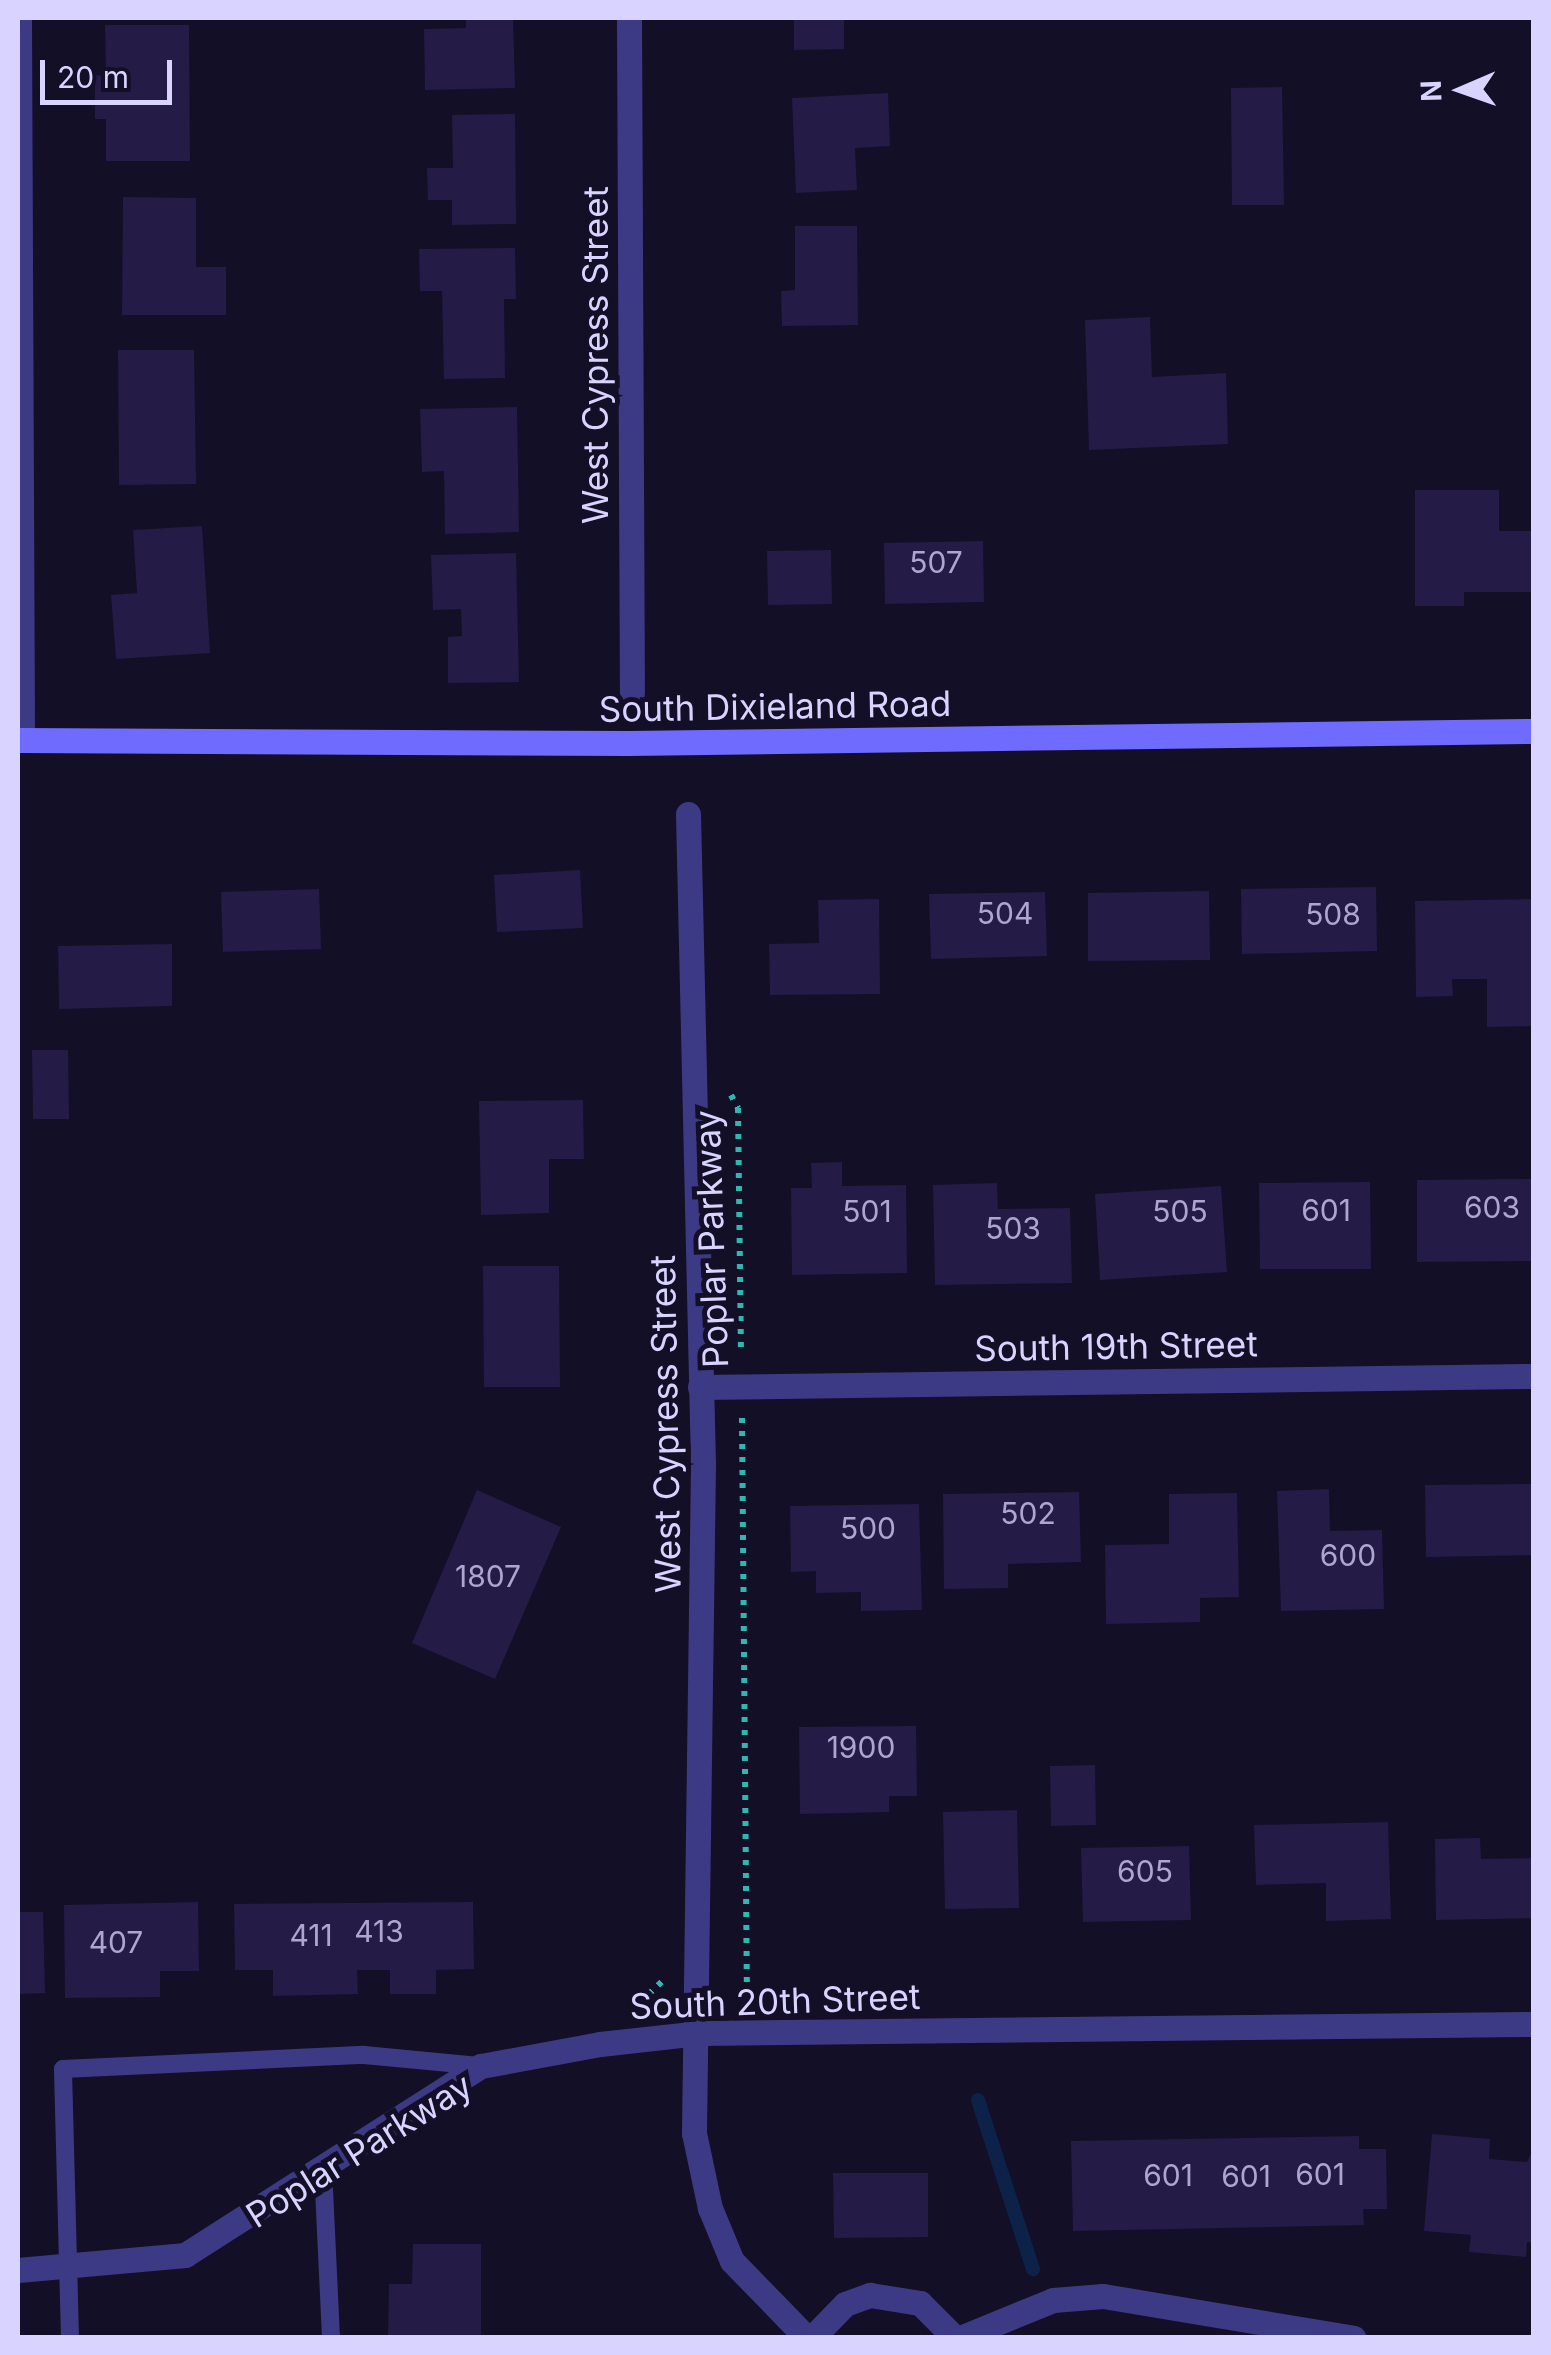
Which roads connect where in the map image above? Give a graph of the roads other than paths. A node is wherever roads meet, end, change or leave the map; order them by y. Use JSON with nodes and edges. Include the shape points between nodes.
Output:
{"nodes":[{"id":1,"x":18,"y":18,"type":"edge"},
{"id":2,"x":629,"y":18,"type":"edge"},
{"id":3,"x":632,"y":693,"type":"dead end"},
{"id":4,"x":1534,"y":732,"type":"edge"},
{"id":5,"x":20,"y":740,"type":"edge"},
{"id":6,"x":688,"y":814,"type":"dead end"},
{"id":7,"x":1534,"y":1376,"type":"edge"},
{"id":8,"x":700,"y":1387,"type":"junction"},
{"id":9,"x":1534,"y":2024,"type":"edge"},
{"id":10,"x":700,"y":2033,"type":"junction"},
{"id":11,"x":481,"y":2066,"type":"junction"},
{"id":12,"x":323,"y":2168,"type":"junction"},
{"id":13,"x":67,"y":2269,"type":"junction"},
{"id":14,"x":18,"y":2270,"type":"edge"},
{"id":15,"x":70,"y":2338,"type":"edge"},
{"id":16,"x":331,"y":2338,"type":"edge"},
{"id":17,"x":810,"y":2338,"type":"edge"},
{"id":18,"x":957,"y":2338,"type":"edge"},
{"id":19,"x":1354,"y":2338,"type":"edge"}],
"edges":[{"from":1,"to":5,"type":"street"},
{"from":2,"to":3,"type":"street","name":"West Cypress Street"},
{"from":4,"to":5,"type":"main road","name":"South Dixieland Road","via":[[628,743]]},
{"from":6,"to":8,"type":"street","name":"West Cypress Street"},
{"from":7,"to":8,"type":"street","name":"South 19th Street"},
{"from":8,"to":10,"type":"street","name":"West Cypress Street"},
{"from":9,"to":10,"type":"street","name":"South 20th Street"},
{"from":10,"to":11,"type":"street","name":"South 20th Street"},
{"from":10,"to":17,"type":"street","name":"West Cypress Street","via":[[694,2133],[710,2208],[732,2261]]},
{"from":11,"to":12,"type":"street","name":"South 20th Street"},
{"from":11,"to":13,"type":"lane","via":[[364,2055],[63,2070]]},
{"from":12,"to":13,"type":"street","name":"South 20th Street","via":[[185,2254]]},
{"from":12,"to":16,"type":"lane"},
{"from":13,"to":14,"type":"street","name":"South 20th Street"},
{"from":13,"to":15,"type":"lane"},
{"from":17,"to":18,"type":"street","via":[[845,2304],[882,2296],[920,2303]]},
{"from":18,"to":19,"type":"street","via":[[1053,2300],[1102,2296]]}]}
